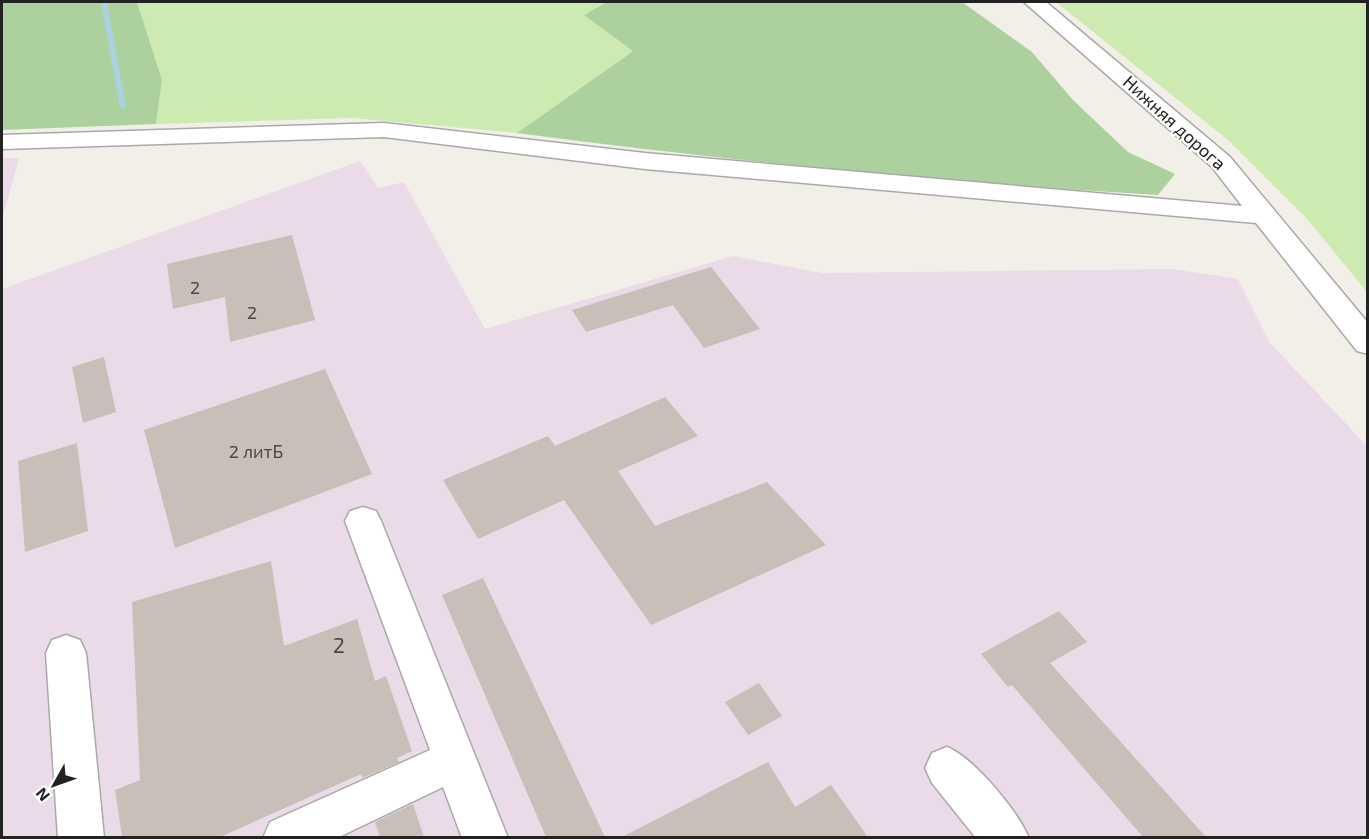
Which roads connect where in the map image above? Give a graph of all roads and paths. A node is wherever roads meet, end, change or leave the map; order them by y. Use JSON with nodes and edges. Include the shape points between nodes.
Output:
{"nodes":[{"id":1,"x":1034,"y":2,"type":"edge"},
{"id":2,"x":2,"y":142,"type":"edge"},
{"id":3,"x":1266,"y":216,"type":"junction"},
{"id":4,"x":1368,"y":344,"type":"edge"},
{"id":5,"x":363,"y":521,"type":"dead end"},
{"id":6,"x":66,"y":653,"type":"dead end"},
{"id":7,"x":455,"y":760,"type":"junction"},
{"id":8,"x":947,"y":768,"type":"dead end"},
{"id":9,"x":81,"y":837,"type":"edge"},
{"id":10,"x":286,"y":837,"type":"edge"},
{"id":11,"x":485,"y":837,"type":"edge"},
{"id":12,"x":1006,"y":837,"type":"edge"}],
"edges":[{"from":1,"to":3,"type":"street","name":"Нижняя дорога","via":[[1221,162]]},
{"from":2,"to":3,"type":"street","via":[[384,130],[645,161]]},
{"from":3,"to":4,"type":"street","name":"Нижняя дорога"},
{"from":5,"to":7,"type":"street"},
{"from":6,"to":9,"type":"street"},
{"from":7,"to":10,"type":"street"},
{"from":7,"to":11,"type":"street"},
{"from":8,"to":12,"type":"street"}]}
